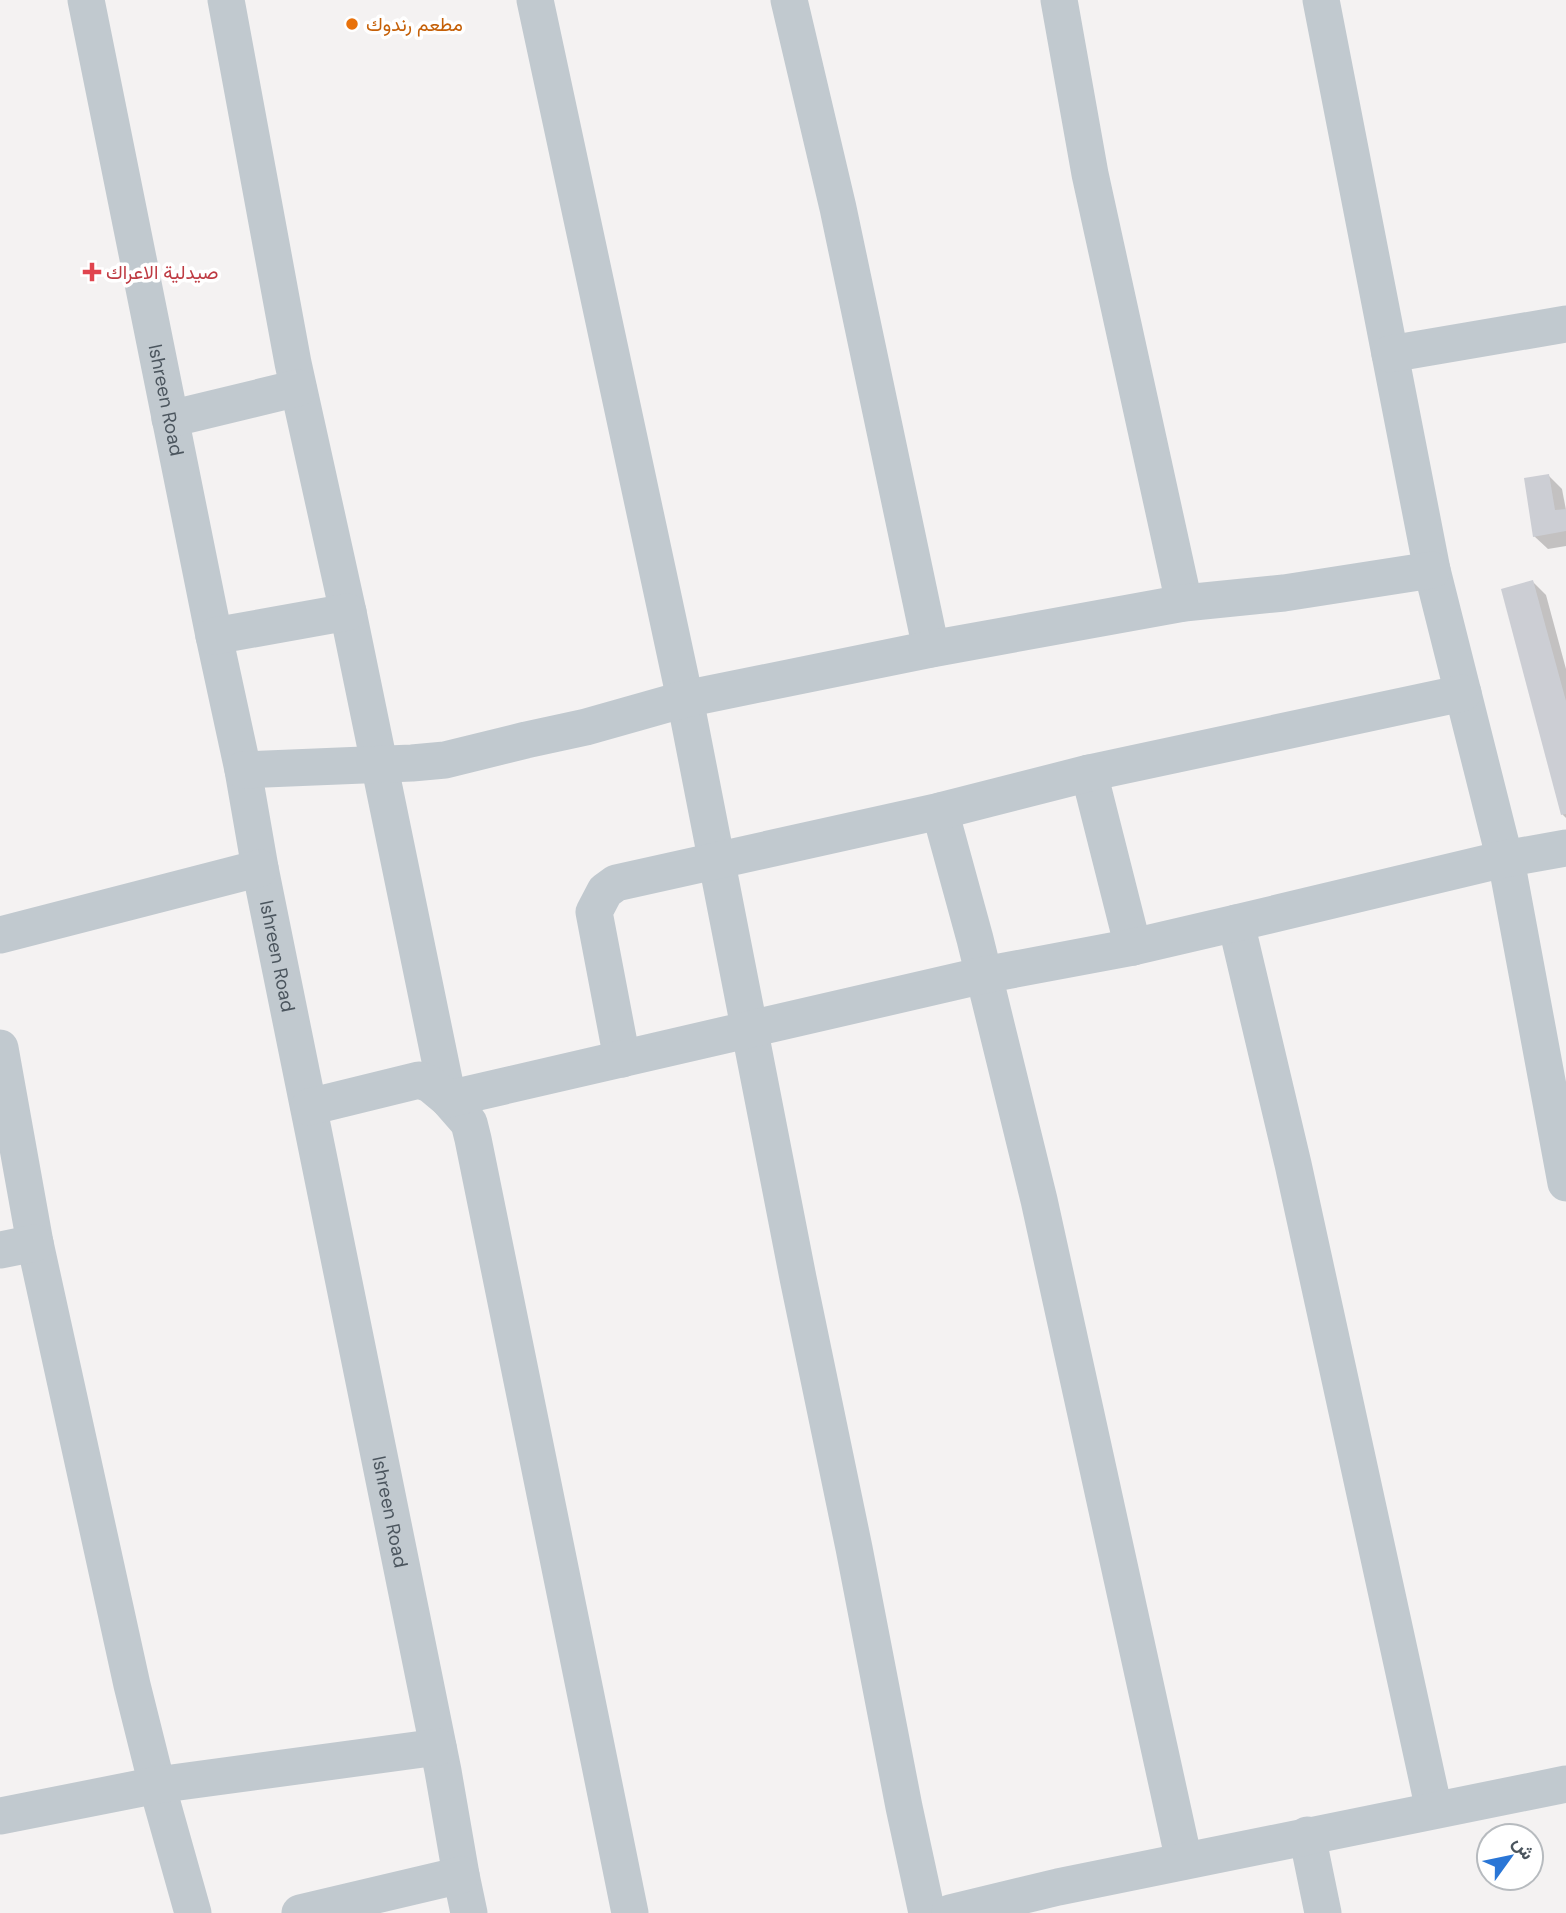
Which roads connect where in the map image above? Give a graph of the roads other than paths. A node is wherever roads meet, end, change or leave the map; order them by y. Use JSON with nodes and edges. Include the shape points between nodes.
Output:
{"nodes":[{"id":1,"x":86,"y":0,"type":"edge"},
{"id":2,"x":226,"y":0,"type":"edge"},
{"id":3,"x":535,"y":0,"type":"edge"},
{"id":4,"x":789,"y":0,"type":"edge"},
{"id":5,"x":1059,"y":0,"type":"edge"},
{"id":6,"x":1321,"y":0,"type":"edge"},
{"id":7,"x":1566,"y":324,"type":"edge"},
{"id":8,"x":1390,"y":354,"type":"junction"},
{"id":9,"x":298,"y":388,"type":"junction"},
{"id":10,"x":170,"y":419,"type":"junction"},
{"id":11,"x":1432,"y":570,"type":"junction"},
{"id":12,"x":1184,"y":603,"type":"junction"},
{"id":13,"x":348,"y":612,"type":"junction"},
{"id":14,"x":214,"y":636,"type":"junction"},
{"id":15,"x":931,"y":649,"type":"junction"},
{"id":16,"x":1463,"y":693,"type":"junction"},
{"id":17,"x":685,"y":699,"type":"junction"},
{"id":18,"x":379,"y":764,"type":"junction"},
{"id":19,"x":243,"y":770,"type":"junction"},
{"id":20,"x":1089,"y":773,"type":"junction"},
{"id":21,"x":940,"y":811,"type":"junction"},
{"id":22,"x":1566,"y":848,"type":"edge"},
{"id":23,"x":1504,"y":859,"type":"junction"},
{"id":24,"x":718,"y":862,"type":"junction"},
{"id":25,"x":260,"y":868,"type":"junction"},
{"id":26,"x":1236,"y":923,"type":"junction"},
{"id":27,"x":0,"y":935,"type":"edge"},
{"id":28,"x":1133,"y":947,"type":"junction"},
{"id":29,"x":984,"y":975,"type":"junction"},
{"id":30,"x":749,"y":1029,"type":"junction"},
{"id":31,"x":0,"y":1048,"type":"edge"},
{"id":32,"x":622,"y":1059,"type":"junction"},
{"id":33,"x":448,"y":1099,"type":"junction"},
{"id":34,"x":309,"y":1107,"type":"junction"},
{"id":35,"x":1566,"y":1184,"type":"edge"},
{"id":36,"x":35,"y":1243,"type":"junction"},
{"id":37,"x":0,"y":1250,"type":"edge"},
{"id":38,"x":438,"y":1746,"type":"junction"},
{"id":39,"x":157,"y":1784,"type":"junction"},
{"id":40,"x":1564,"y":1795,"type":"edge"},
{"id":41,"x":1434,"y":1810,"type":"junction"},
{"id":42,"x":0,"y":1816,"type":"edge"},
{"id":43,"x":1307,"y":1835,"type":"junction"},
{"id":44,"x":1184,"y":1861,"type":"junction"},
{"id":45,"x":461,"y":1875,"type":"junction"},
{"id":46,"x":1061,"y":1900,"type":"edge"},
{"id":47,"x":193,"y":1913,"type":"edge"},
{"id":48,"x":300,"y":1913,"type":"edge"},
{"id":49,"x":469,"y":1913,"type":"edge"},
{"id":50,"x":629,"y":1913,"type":"edge"},
{"id":51,"x":927,"y":1913,"type":"edge"},
{"id":52,"x":950,"y":1913,"type":"edge"},
{"id":53,"x":1323,"y":1913,"type":"edge"}],
"edges":[{"from":1,"to":10,"type":"street","name":"Ishreen Road"},
{"from":2,"to":9,"type":"street"},
{"from":3,"to":17,"type":"street"},
{"from":4,"to":15,"type":"street"},
{"from":5,"to":12,"type":"street","via":[[1093,188]]},
{"from":6,"to":8,"type":"street"},
{"from":7,"to":8,"type":"street"},
{"from":8,"to":11,"type":"street"},
{"from":9,"to":10,"type":"street"},
{"from":9,"to":13,"type":"street"},
{"from":10,"to":14,"type":"street","name":"Ishreen Road"},
{"from":11,"to":12,"type":"street"},
{"from":11,"to":16,"type":"street"},
{"from":12,"to":15,"type":"street"},
{"from":13,"to":14,"type":"street"},
{"from":13,"to":18,"type":"street"},
{"from":14,"to":19,"type":"street","name":"Ishreen Road"},
{"from":15,"to":17,"type":"street"},
{"from":16,"to":20,"type":"street"},
{"from":16,"to":23,"type":"street"},
{"from":17,"to":18,"type":"street","via":[[445,760]]},
{"from":17,"to":24,"type":"street"},
{"from":18,"to":19,"type":"street"},
{"from":18,"to":33,"type":"street"},
{"from":19,"to":25,"type":"street","name":"Ishreen Road"},
{"from":20,"to":21,"type":"street"},
{"from":20,"to":28,"type":"street"},
{"from":21,"to":24,"type":"street"},
{"from":21,"to":29,"type":"street"},
{"from":22,"to":23,"type":"street"},
{"from":23,"to":26,"type":"street"},
{"from":23,"to":35,"type":"street"},
{"from":24,"to":30,"type":"street"},
{"from":24,"to":32,"type":"street","via":[[616,883],[598,902],[595,922]]},
{"from":25,"to":27,"type":"street"},
{"from":25,"to":34,"type":"street","name":"Ishreen Road"},
{"from":26,"to":28,"type":"street"},
{"from":26,"to":41,"type":"street"},
{"from":28,"to":29,"type":"street"},
{"from":29,"to":30,"type":"street"},
{"from":29,"to":44,"type":"street","via":[[1039,1200]]},
{"from":30,"to":32,"type":"street"},
{"from":30,"to":51,"type":"street"},
{"from":31,"to":36,"type":"street"},
{"from":32,"to":33,"type":"street"},
{"from":33,"to":34,"type":"street","via":[[419,1080]]},
{"from":33,"to":50,"type":"street","via":[[469,1123],[473,1139]]},
{"from":34,"to":38,"type":"street","name":"Ishreen Road"},
{"from":36,"to":37,"type":"street"},
{"from":36,"to":39,"type":"street"},
{"from":38,"to":39,"type":"street"},
{"from":38,"to":45,"type":"street","name":"Ishreen Road"},
{"from":39,"to":42,"type":"street"},
{"from":39,"to":47,"type":"street"},
{"from":40,"to":41,"type":"street"},
{"from":41,"to":43,"type":"street"},
{"from":43,"to":44,"type":"street"},
{"from":43,"to":53,"type":"street"},
{"from":44,"to":46,"type":"street"},
{"from":45,"to":48,"type":"street"},
{"from":45,"to":49,"type":"street","name":"Ishreen Road"},
{"from":46,"to":52,"type":"street"}]}
